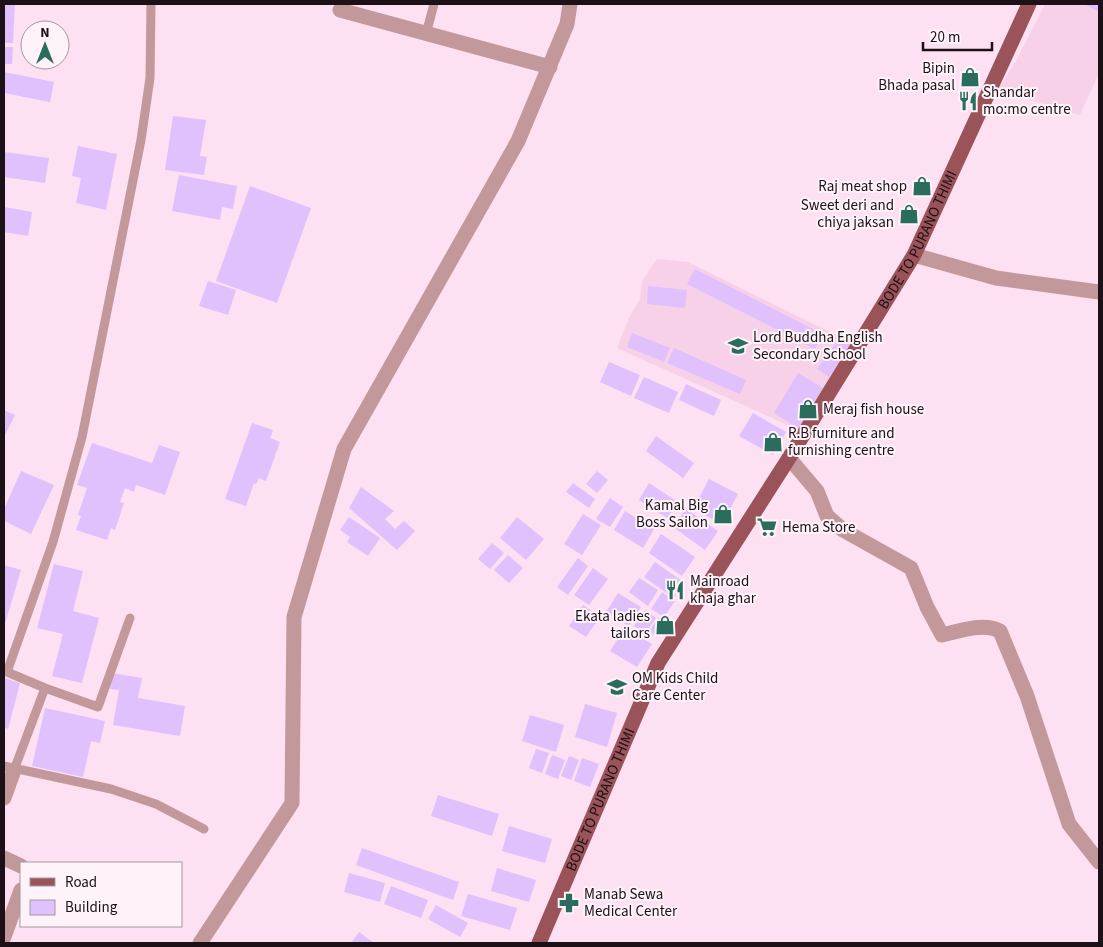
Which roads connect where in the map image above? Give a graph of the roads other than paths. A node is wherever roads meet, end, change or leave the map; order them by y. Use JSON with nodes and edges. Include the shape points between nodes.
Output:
{"nodes":[{"id":1,"x":151,"y":4,"type":"edge"},
{"id":2,"x":434,"y":4,"type":"edge"},
{"id":3,"x":570,"y":4,"type":"edge"},
{"id":4,"x":1029,"y":4,"type":"edge"},
{"id":5,"x":340,"y":10,"type":"dead end"},
{"id":6,"x":426,"y":34,"type":"junction"},
{"id":7,"x":550,"y":67,"type":"junction"},
{"id":8,"x":914,"y":255,"type":"junction"},
{"id":9,"x":1099,"y":292,"type":"edge"},
{"id":10,"x":789,"y":458,"type":"junction"},
{"id":11,"x":130,"y":618,"type":"dead end"},
{"id":12,"x":45,"y":688,"type":"junction"},
{"id":13,"x":9,"y":768,"type":"edge"},
{"id":14,"x":4,"y":798,"type":"edge"},
{"id":15,"x":204,"y":830,"type":"dead end"},
{"id":16,"x":4,"y":858,"type":"edge"},
{"id":17,"x":1099,"y":862,"type":"edge"},
{"id":18,"x":20,"y":866,"type":"edge"},
{"id":19,"x":20,"y":892,"type":"edge"},
{"id":20,"x":8,"y":919,"type":"edge"},
{"id":21,"x":4,"y":938,"type":"edge"},
{"id":22,"x":200,"y":943,"type":"edge"},
{"id":23,"x":539,"y":943,"type":"edge"}],
"edges":[{"from":1,"to":12,"type":"lane","via":[[150,78],[141,140],[82,437],[53,542],[7,672]]},
{"from":2,"to":6,"type":"lane"},
{"from":3,"to":7,"type":"street","via":[[567,24]]},
{"from":4,"to":8,"type":"main road","name":"BODE TO PURANO THIMI"},
{"from":5,"to":6,"type":"street"},
{"from":6,"to":7,"type":"street"},
{"from":7,"to":22,"type":"street","via":[[518,141],[344,449],[294,617],[292,803]]},
{"from":8,"to":9,"type":"street","via":[[996,278]]},
{"from":8,"to":10,"type":"main road","name":"BODE TO PURANO THIMI"},
{"from":10,"to":17,"type":"street","via":[[817,491],[827,516],[911,568],[942,635],[983,627],[1000,631],[1028,696],[1069,824]]},
{"from":10,"to":23,"type":"main road","name":"BODE TO PURANO THIMI","via":[[658,664]]},
{"from":11,"to":12,"type":"lane","via":[[98,707]]},
{"from":12,"to":13,"type":"lane"},
{"from":13,"to":14,"type":"street"},
{"from":13,"to":15,"type":"lane","via":[[111,789],[156,804]]},
{"from":16,"to":18,"type":"street"},
{"from":19,"to":20,"type":"street"},
{"from":20,"to":21,"type":"street"}]}
